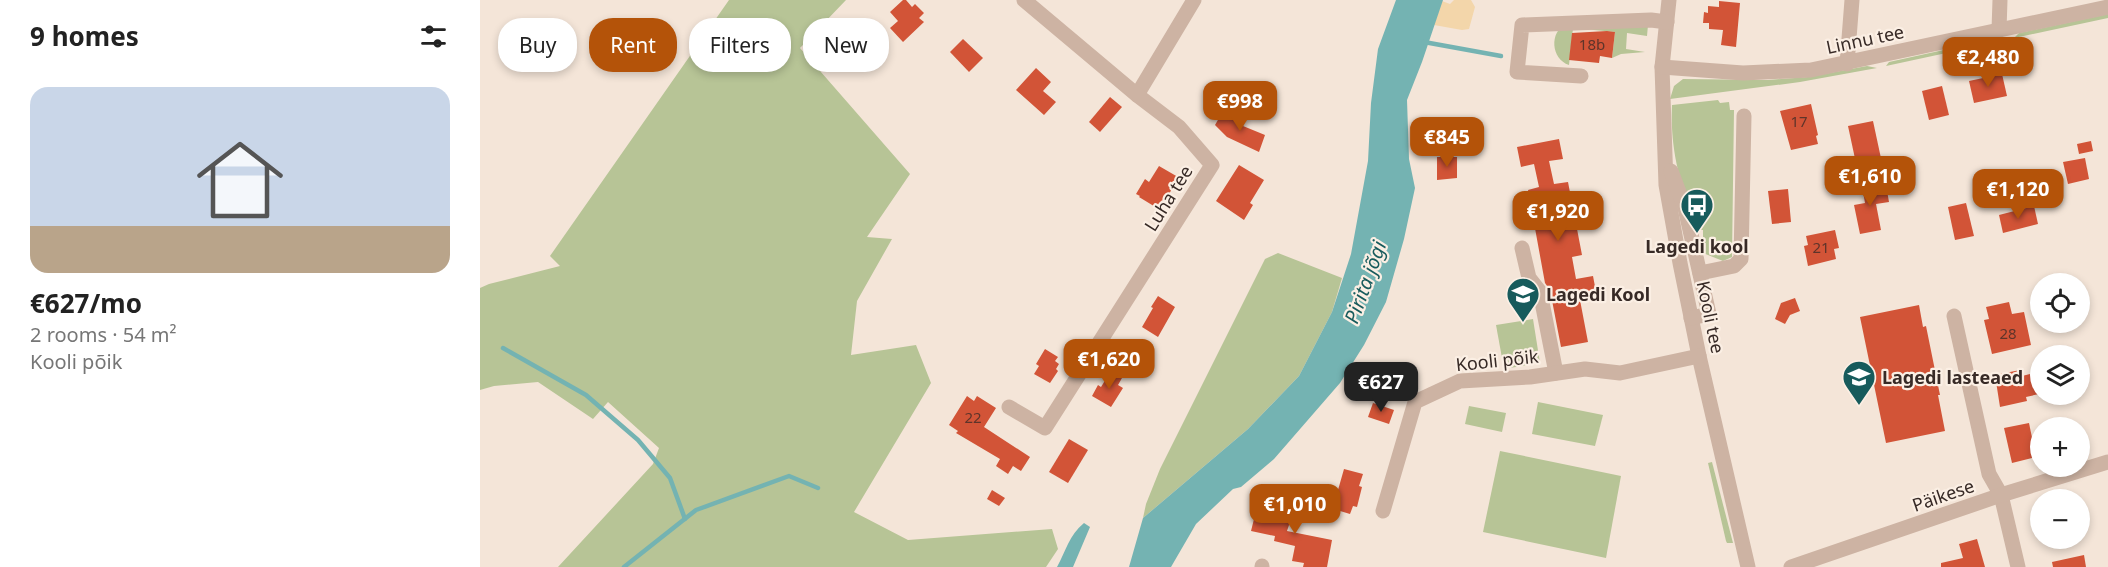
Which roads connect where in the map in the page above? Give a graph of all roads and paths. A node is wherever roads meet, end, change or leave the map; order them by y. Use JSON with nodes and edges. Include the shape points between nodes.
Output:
{"nodes":[{"id":1,"x":1024,"y":0,"type":"edge"},
{"id":2,"x":1194,"y":0,"type":"edge"},
{"id":3,"x":1669,"y":0,"type":"edge"},
{"id":4,"x":1852,"y":0,"type":"edge"},
{"id":5,"x":2000,"y":0,"type":"edge"},
{"id":6,"x":2108,"y":7,"type":"edge"},
{"id":7,"x":1667,"y":22,"type":"junction"},
{"id":8,"x":1999,"y":30,"type":"junction"},
{"id":9,"x":1847,"y":64,"type":"junction"},
{"id":10,"x":1662,"y":67,"type":"junction"},
{"id":11,"x":1581,"y":76,"type":"dead end"},
{"id":12,"x":1137,"y":95,"type":"junction"},
{"id":13,"x":1744,"y":116,"type":"dead end"},
{"id":14,"x":1664,"y":154,"type":"junction"},
{"id":15,"x":1522,"y":249,"type":"dead end"},
{"id":16,"x":1700,"y":273,"type":"junction"},
{"id":17,"x":1954,"y":316,"type":"dead end"},
{"id":18,"x":1691,"y":318,"type":"junction"},
{"id":19,"x":1699,"y":356,"type":"junction"},
{"id":20,"x":1556,"y":373,"type":"junction"},
{"id":21,"x":1009,"y":406,"type":"dead end"},
{"id":22,"x":2108,"y":462,"type":"edge"},
{"id":23,"x":2001,"y":495,"type":"junction"},
{"id":24,"x":1383,"y":511,"type":"dead end"},
{"id":25,"x":1748,"y":567,"type":"edge"},
{"id":26,"x":1791,"y":567,"type":"edge"},
{"id":27,"x":2018,"y":567,"type":"edge"}],
"edges":[{"from":1,"to":12,"type":"street","name":"Luha tee"},
{"from":2,"to":12,"type":"street"},
{"from":3,"to":7,"type":"street","name":"Kooli tee"},
{"from":4,"to":9,"type":"street"},
{"from":5,"to":8,"type":"street"},
{"from":6,"to":8,"type":"street","name":"Linnu tee"},
{"from":7,"to":10,"type":"street","name":"Kooli tee"},
{"from":7,"to":11,"type":"street","via":[[1522,25],[1517,72]]},
{"from":8,"to":9,"type":"street","name":"Linnu tee"},
{"from":9,"to":10,"type":"street","name":"Linnu tee","via":[[1755,72]]},
{"from":10,"to":14,"type":"street","name":"Kooli tee"},
{"from":12,"to":21,"type":"street","name":"Luha tee","via":[[1179,127],[1212,165],[1045,428]]},
{"from":13,"to":16,"type":"street","via":[[1741,259],[1734,266]]},
{"from":14,"to":16,"type":"street","via":[[1685,208]]},
{"from":14,"to":18,"type":"street","name":"Kooli tee"},
{"from":15,"to":20,"type":"street","via":[[1529,278],[1540,292]]},
{"from":16,"to":18,"type":"street","via":[[1709,314]]},
{"from":17,"to":23,"type":"street","via":[[1989,474]]},
{"from":18,"to":19,"type":"street","name":"Kooli tee"},
{"from":19,"to":20,"type":"street","name":"Kooli põik","via":[[1620,373],[1585,369]]},
{"from":19,"to":25,"type":"street","name":"Kooli tee"},
{"from":20,"to":24,"type":"street","name":"Kooli põik","via":[[1460,381],[1415,402]]},
{"from":22,"to":23,"type":"street","name":"Päikese"},
{"from":23,"to":26,"type":"street","name":"Päikese"},
{"from":23,"to":27,"type":"street"}]}
